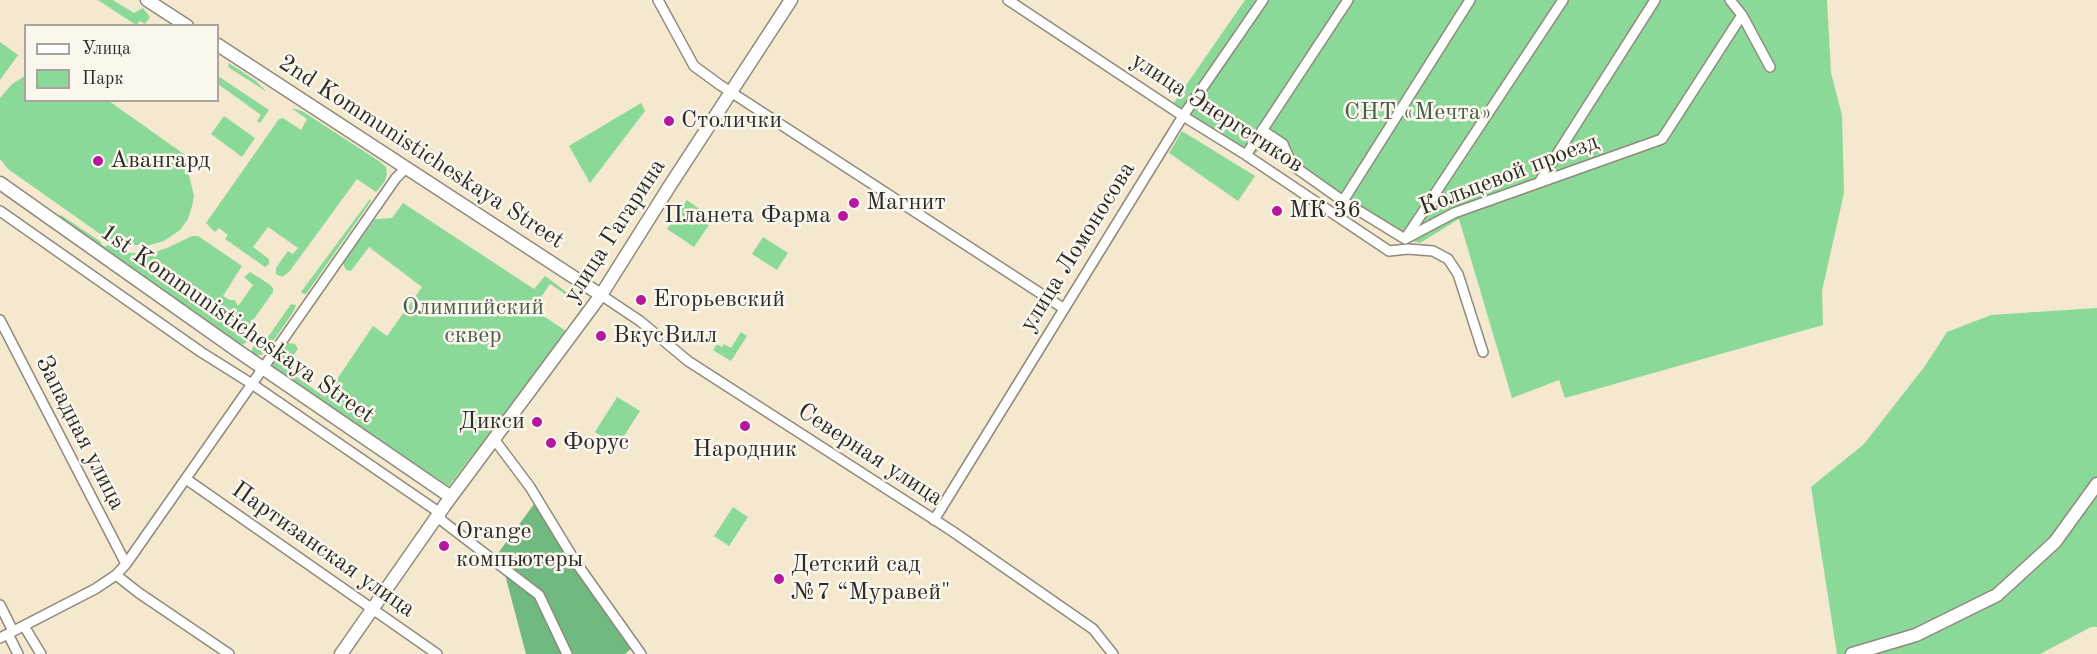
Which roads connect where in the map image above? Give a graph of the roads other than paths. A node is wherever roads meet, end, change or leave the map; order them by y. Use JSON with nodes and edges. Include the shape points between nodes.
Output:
{"nodes":[{"id":1,"x":147,"y":0,"type":"edge"},
{"id":2,"x":658,"y":0,"type":"edge"},
{"id":3,"x":791,"y":0,"type":"edge"},
{"id":4,"x":1008,"y":0,"type":"edge"},
{"id":5,"x":1263,"y":0,"type":"edge"},
{"id":6,"x":1348,"y":0,"type":"edge"},
{"id":7,"x":1563,"y":0,"type":"edge"},
{"id":8,"x":1655,"y":0,"type":"edge"},
{"id":9,"x":1730,"y":0,"type":"edge"},
{"id":10,"x":1465,"y":2,"type":"edge"},
{"id":11,"x":1742,"y":15,"type":"junction"},
{"id":12,"x":184,"y":24,"type":"edge"},
{"id":13,"x":219,"y":46,"type":"edge"},
{"id":14,"x":1770,"y":67,"type":"dead end"},
{"id":15,"x":731,"y":92,"type":"junction"},
{"id":16,"x":1183,"y":116,"type":"junction"},
{"id":17,"x":1262,"y":130,"type":"junction"},
{"id":18,"x":1246,"y":155,"type":"junction"},
{"id":19,"x":406,"y":168,"type":"junction"},
{"id":20,"x":1540,"y":181,"type":"junction"},
{"id":21,"x":0,"y":183,"type":"edge"},
{"id":22,"x":1343,"y":201,"type":"junction"},
{"id":23,"x":0,"y":211,"type":"edge"},
{"id":24,"x":1405,"y":238,"type":"junction"},
{"id":25,"x":601,"y":295,"type":"junction"},
{"id":26,"x":1063,"y":308,"type":"junction"},
{"id":27,"x":0,"y":320,"type":"edge"},
{"id":28,"x":1483,"y":352,"type":"dead end"},
{"id":29,"x":263,"y":369,"type":"junction"},
{"id":30,"x":252,"y":384,"type":"junction"},
{"id":31,"x":494,"y":439,"type":"junction"},
{"id":32,"x":186,"y":479,"type":"junction"},
{"id":33,"x":2097,"y":484,"type":"edge"},
{"id":34,"x":451,"y":497,"type":"junction"},
{"id":35,"x":440,"y":513,"type":"junction"},
{"id":36,"x":934,"y":520,"type":"junction"},
{"id":37,"x":126,"y":564,"type":"junction"},
{"id":38,"x":116,"y":574,"type":"junction"},
{"id":39,"x":0,"y":605,"type":"edge"},
{"id":40,"x":373,"y":608,"type":"junction"},
{"id":41,"x":24,"y":626,"type":"junction"},
{"id":42,"x":7,"y":634,"type":"edge"},
{"id":43,"x":18,"y":654,"type":"edge"},
{"id":44,"x":41,"y":654,"type":"edge"},
{"id":45,"x":230,"y":654,"type":"edge"},
{"id":46,"x":341,"y":654,"type":"edge"},
{"id":47,"x":437,"y":654,"type":"edge"},
{"id":48,"x":567,"y":654,"type":"edge"},
{"id":49,"x":641,"y":654,"type":"edge"},
{"id":50,"x":1113,"y":654,"type":"edge"},
{"id":51,"x":1852,"y":654,"type":"edge"}],
"edges":[{"from":1,"to":12,"type":"street"},
{"from":2,"to":15,"type":"street","via":[[694,66]]},
{"from":3,"to":15,"type":"street","name":"улица Гагарина"},
{"from":4,"to":16,"type":"street","name":"улица Энергетиков"},
{"from":5,"to":16,"type":"street","name":"улица Ломоносова"},
{"from":6,"to":17,"type":"street"},
{"from":7,"to":24,"type":"street"},
{"from":8,"to":20,"type":"street"},
{"from":9,"to":11,"type":"street"},
{"from":10,"to":22,"type":"street"},
{"from":11,"to":14,"type":"street"},
{"from":11,"to":20,"type":"street","name":"Кольцевой проезд","via":[[1662,139]]},
{"from":13,"to":19,"type":"street","name":"2nd Kommunisticheskaya Street"},
{"from":15,"to":25,"type":"street","name":"улица Гагарина"},
{"from":15,"to":26,"type":"street"},
{"from":16,"to":18,"type":"street","name":"улица Энергетиков"},
{"from":16,"to":26,"type":"street","name":"улица Ломоносова"},
{"from":17,"to":18,"type":"street"},
{"from":17,"to":22,"type":"street","name":"Кольцевой проезд","via":[[1283,144],[1292,165]]},
{"from":18,"to":28,"type":"street","name":"улица Энергетиков","via":[[1389,251],[1433,251],[1448,259],[1458,274]]},
{"from":19,"to":25,"type":"street","name":"2nd Kommunisticheskaya Street"},
{"from":19,"to":29,"type":"street"},
{"from":20,"to":24,"type":"street","name":"Кольцевой проезд","via":[[1454,213]]},
{"from":21,"to":29,"type":"street","name":"1st Kommunisticheskaya Street"},
{"from":22,"to":24,"type":"street","name":"Кольцевой проезд"},
{"from":23,"to":30,"type":"street"},
{"from":25,"to":31,"type":"street","name":"улица Гагарина"},
{"from":25,"to":36,"type":"street","name":"Северная улица","via":[[640,321],[687,361]]},
{"from":26,"to":36,"type":"street","name":"улица Ломоносова"},
{"from":27,"to":37,"type":"street","name":"Западная улица"},
{"from":29,"to":30,"type":"street"},
{"from":29,"to":34,"type":"street","name":"1st Kommunisticheskaya Street"},
{"from":30,"to":32,"type":"street"},
{"from":30,"to":35,"type":"street"},
{"from":31,"to":34,"type":"street","name":"улица Гагарина"},
{"from":31,"to":49,"type":"street"},
{"from":32,"to":37,"type":"street"},
{"from":32,"to":40,"type":"street","name":"Партизанская улица"},
{"from":33,"to":51,"type":"street","via":[[2055,542],[1997,595],[1916,635]]},
{"from":34,"to":35,"type":"street","name":"улица Гагарина"},
{"from":35,"to":40,"type":"street","name":"улица Гагарина"},
{"from":35,"to":48,"type":"street","via":[[441,520],[539,595]]},
{"from":36,"to":50,"type":"street","name":"Северная улица","via":[[1093,629]]},
{"from":37,"to":38,"type":"street"},
{"from":38,"to":41,"type":"street"},
{"from":38,"to":45,"type":"street"},
{"from":39,"to":42,"type":"street"},
{"from":40,"to":46,"type":"street","name":"улица Гагарина"},
{"from":40,"to":47,"type":"street","name":"Партизанская улица"},
{"from":41,"to":42,"type":"street"},
{"from":41,"to":44,"type":"street"},
{"from":42,"to":43,"type":"street"}]}
